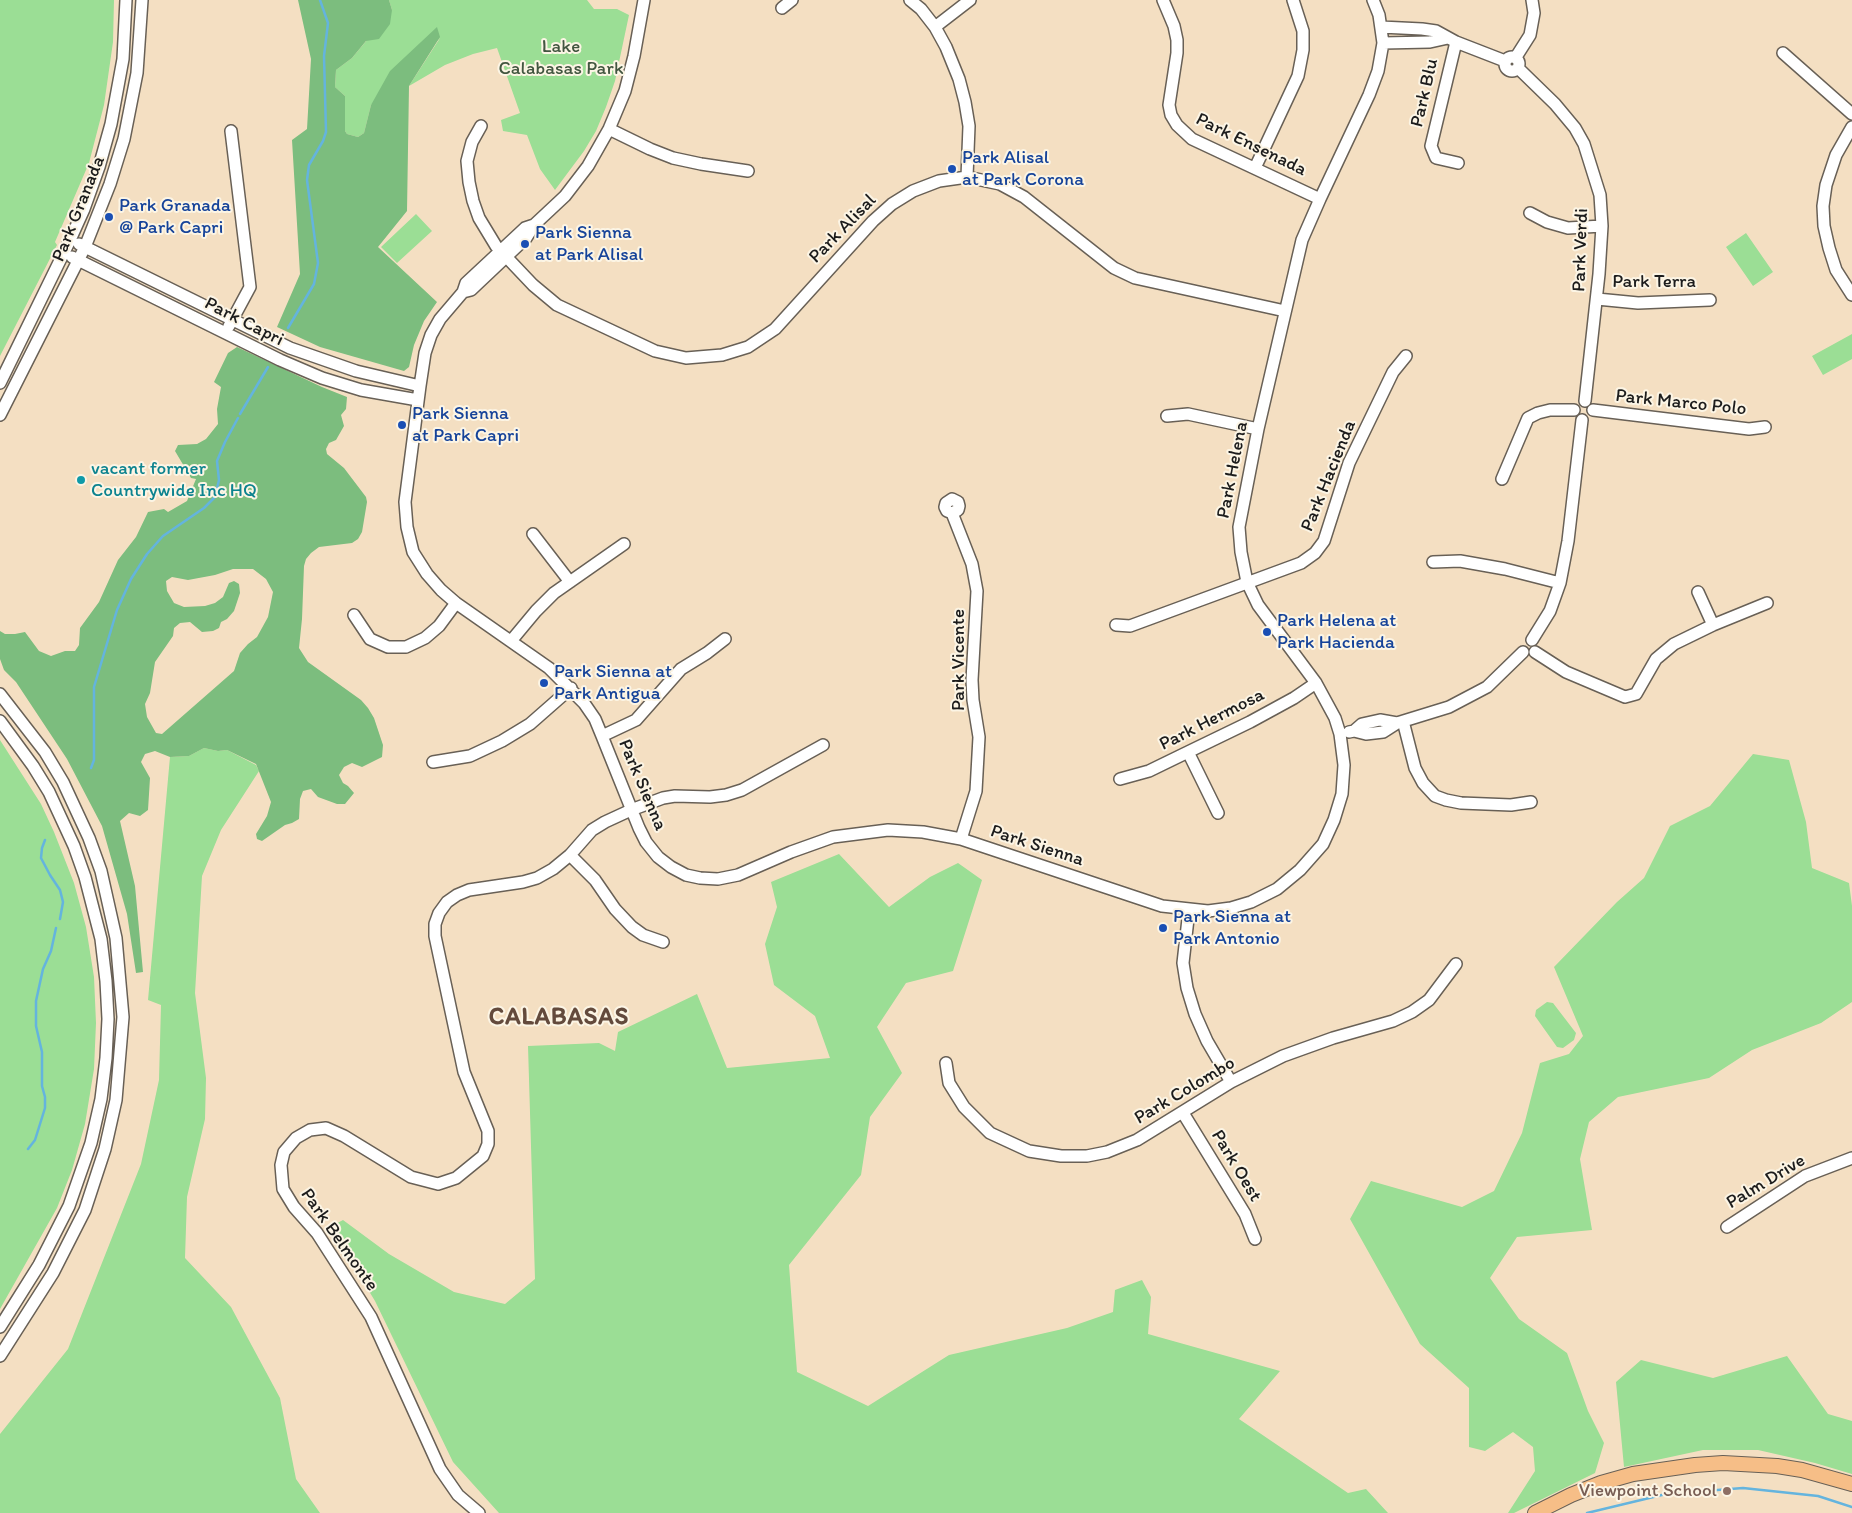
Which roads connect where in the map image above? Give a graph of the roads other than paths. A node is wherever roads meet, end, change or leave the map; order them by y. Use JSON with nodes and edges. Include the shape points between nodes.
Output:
{"nodes":[{"id":1,"x":126,"y":0,"type":"edge"},
{"id":2,"x":142,"y":0,"type":"edge"},
{"id":3,"x":644,"y":0,"type":"edge"},
{"id":4,"x":792,"y":0,"type":"edge"},
{"id":5,"x":910,"y":0,"type":"edge"},
{"id":6,"x":970,"y":0,"type":"edge"},
{"id":7,"x":1162,"y":0,"type":"edge"},
{"id":8,"x":1293,"y":0,"type":"edge"},
{"id":9,"x":1373,"y":0,"type":"edge"},
{"id":10,"x":1532,"y":0,"type":"edge"},
{"id":11,"x":782,"y":8,"type":"dead end"},
{"id":12,"x":936,"y":27,"type":"junction"},
{"id":13,"x":1381,"y":27,"type":"junction"},
{"id":14,"x":1452,"y":40,"type":"junction"},
{"id":15,"x":1383,"y":42,"type":"junction"},
{"id":16,"x":1784,"y":54,"type":"dead end"},
{"id":17,"x":1513,"y":62,"type":"junction"},
{"id":18,"x":1852,"y":114,"type":"edge"},
{"id":19,"x":481,"y":126,"type":"dead end"},
{"id":20,"x":1852,"y":127,"type":"edge"},
{"id":21,"x":609,"y":129,"type":"junction"},
{"id":22,"x":230,"y":131,"type":"dead end"},
{"id":23,"x":1458,"y":163,"type":"dead end"},
{"id":24,"x":1255,"y":168,"type":"junction"},
{"id":25,"x":748,"y":171,"type":"dead end"},
{"id":26,"x":967,"y":177,"type":"junction"},
{"id":27,"x":1320,"y":199,"type":"junction"},
{"id":28,"x":1530,"y":213,"type":"dead end"},
{"id":29,"x":1602,"y":226,"type":"junction"},
{"id":30,"x":70,"y":240,"type":"junction"},
{"id":31,"x":85,"y":247,"type":"junction"},
{"id":32,"x":64,"y":253,"type":"junction"},
{"id":33,"x":503,"y":254,"type":"junction"},
{"id":34,"x":78,"y":260,"type":"junction"},
{"id":35,"x":1852,"y":295,"type":"edge"},
{"id":36,"x":1597,"y":299,"type":"junction"},
{"id":37,"x":1710,"y":300,"type":"dead end"},
{"id":38,"x":1285,"y":311,"type":"junction"},
{"id":39,"x":232,"y":321,"type":"junction"},
{"id":40,"x":226,"y":332,"type":"junction"},
{"id":41,"x":1406,"y":356,"type":"dead end"},
{"id":42,"x":0,"y":383,"type":"edge"},
{"id":43,"x":420,"y":386,"type":"junction"},
{"id":44,"x":418,"y":400,"type":"junction"},
{"id":45,"x":1589,"y":406,"type":"junction"},
{"id":46,"x":1574,"y":410,"type":"junction"},
{"id":47,"x":0,"y":415,"type":"edge"},
{"id":48,"x":1167,"y":416,"type":"dead end"},
{"id":49,"x":1582,"y":420,"type":"junction"},
{"id":50,"x":1765,"y":427,"type":"dead end"},
{"id":51,"x":1258,"y":429,"type":"junction"},
{"id":52,"x":1502,"y":479,"type":"dead end"},
{"id":53,"x":952,"y":513,"type":"dead end"},
{"id":54,"x":533,"y":534,"type":"dead end"},
{"id":55,"x":624,"y":544,"type":"dead end"},
{"id":56,"x":1433,"y":562,"type":"dead end"},
{"id":57,"x":570,"y":582,"type":"junction"},
{"id":58,"x":1247,"y":582,"type":"junction"},
{"id":59,"x":1560,"y":583,"type":"junction"},
{"id":60,"x":1698,"y":592,"type":"dead end"},
{"id":61,"x":456,"y":603,"type":"junction"},
{"id":62,"x":1768,"y":603,"type":"dead end"},
{"id":63,"x":354,"y":615,"type":"dead end"},
{"id":64,"x":1116,"y":624,"type":"dead end"},
{"id":65,"x":1712,"y":625,"type":"junction"},
{"id":66,"x":725,"y":640,"type":"dead end"},
{"id":67,"x":511,"y":641,"type":"junction"},
{"id":68,"x":1530,"y":648,"type":"junction"},
{"id":69,"x":1316,"y":683,"type":"junction"},
{"id":70,"x":571,"y":688,"type":"junction"},
{"id":71,"x":0,"y":694,"type":"edge"},
{"id":72,"x":0,"y":721,"type":"edge"},
{"id":73,"x":1400,"y":722,"type":"junction"},
{"id":74,"x":1340,"y":734,"type":"junction"},
{"id":75,"x":602,"y":736,"type":"junction"},
{"id":76,"x":823,"y":745,"type":"dead end"},
{"id":77,"x":1188,"y":752,"type":"junction"},
{"id":78,"x":432,"y":762,"type":"dead end"},
{"id":79,"x":1120,"y":779,"type":"dead end"},
{"id":80,"x":1531,"y":802,"type":"dead end"},
{"id":81,"x":631,"y":810,"type":"junction"},
{"id":82,"x":1218,"y":813,"type":"dead end"},
{"id":83,"x":961,"y":839,"type":"junction"},
{"id":84,"x":570,"y":855,"type":"junction"},
{"id":85,"x":1252,"y":902,"type":"joint"},
{"id":86,"x":1189,"y":910,"type":"junction"},
{"id":87,"x":663,"y":942,"type":"dead end"},
{"id":88,"x":1456,"y":964,"type":"dead end"},
{"id":89,"x":946,"y":1063,"type":"dead end"},
{"id":90,"x":1231,"y":1082,"type":"junction"},
{"id":91,"x":1183,"y":1113,"type":"junction"},
{"id":92,"x":1852,"y":1158,"type":"edge"},
{"id":93,"x":1727,"y":1226,"type":"dead end"},
{"id":94,"x":1255,"y":1239,"type":"dead end"},
{"id":95,"x":0,"y":1327,"type":"edge"},
{"id":96,"x":0,"y":1356,"type":"edge"},
{"id":97,"x":1852,"y":1484,"type":"edge"},
{"id":98,"x":479,"y":1513,"type":"edge"},
{"id":99,"x":1535,"y":1513,"type":"edge"}],
"edges":[{"from":1,"to":30,"type":"street","name":"Park Granada","via":[[122,59],[111,124],[99,167]]},
{"from":2,"to":31,"type":"street","name":"Park Granada","via":[[137,73],[124,139]]},
{"from":3,"to":21,"type":"street","name":"Park Sienna","via":[[625,91]]},
{"from":4,"to":11,"type":"street"},
{"from":5,"to":12,"type":"street"},
{"from":6,"to":12,"type":"street"},
{"from":7,"to":24,"type":"street","name":"Park Ensenada","via":[[1177,40],[1169,105],[1171,115],[1192,139]]},
{"from":8,"to":24,"type":"street","via":[[1303,30],[1298,76]]},
{"from":9,"to":13,"type":"street","name":"Park Helena"},
{"from":10,"to":17,"type":"street","via":[[1534,13],[1530,35]]},
{"from":12,"to":26,"type":"street","via":[[965,102],[969,126]]},
{"from":13,"to":14,"type":"street","name":"Park Verdi","via":[[1436,31]]},
{"from":13,"to":15,"type":"street","name":"Park Helena"},
{"from":14,"to":15,"type":"street"},
{"from":14,"to":17,"type":"street","name":"Park Verdi"},
{"from":14,"to":23,"type":"street","name":"Park Blu","via":[[1431,146],[1436,158]]},
{"from":15,"to":27,"type":"street","name":"Park Helena","via":[[1369,95]]},
{"from":16,"to":18,"type":"street"},
{"from":17,"to":29,"type":"street","name":"Park Verdi","via":[[1555,104],[1584,144],[1600,196]]},
{"from":19,"to":33,"type":"street","name":"Park Alisal","via":[[467,160],[469,182],[480,218]]},
{"from":20,"to":35,"type":"street","via":[[1836,154],[1826,185],[1824,206],[1829,248],[1836,270]]},
{"from":21,"to":25,"type":"street","via":[[674,158]]},
{"from":21,"to":33,"type":"street","name":"Park Sienna","via":[[588,166],[565,196],[534,225],[526,238]]},
{"from":22,"to":39,"type":"street","via":[[250,287]]},
{"from":24,"to":27,"type":"street","name":"Park Ensenada"},
{"from":26,"to":33,"type":"street","name":"Park Alisal","via":[[939,180],[913,190],[892,204],[775,329],[748,347],[722,355],[686,358],[655,351],[557,304]]},
{"from":26,"to":38,"type":"street","name":"Park Alisal","via":[[1000,184],[1024,197],[1114,268],[1134,278]]},
{"from":27,"to":38,"type":"street","name":"Park Helena","via":[[1302,240]]},
{"from":28,"to":29,"type":"street","via":[[1568,228]]},
{"from":29,"to":36,"type":"street","name":"Park Verdi"},
{"from":30,"to":31,"type":"street","name":"Park Capri"},
{"from":30,"to":32,"type":"street","name":"Park Granada"},
{"from":31,"to":34,"type":"street","name":"Park Granada"},
{"from":31,"to":39,"type":"street","name":"Park Capri"},
{"from":32,"to":34,"type":"street","name":"Park Capri"},
{"from":32,"to":42,"type":"street","name":"Park Granada"},
{"from":33,"to":43,"type":"street","name":"Park Sienna","via":[[440,319],[425,353]]},
{"from":34,"to":40,"type":"street","name":"Park Capri"},
{"from":34,"to":47,"type":"street","name":"Park Granada"},
{"from":36,"to":37,"type":"street","name":"Park Terra","via":[[1638,303]]},
{"from":36,"to":45,"type":"street","name":"Park Verdi"},
{"from":38,"to":51,"type":"street","name":"Park Helena"},
{"from":39,"to":40,"type":"street"},
{"from":39,"to":43,"type":"street","name":"Park Capri","via":[[323,361]]},
{"from":40,"to":44,"type":"street","name":"Park Capri","via":[[322,378],[361,390]]},
{"from":41,"to":58,"type":"street","name":"Park Hacienda","via":[[1393,372],[1349,464],[1324,541],[1301,563]]},
{"from":43,"to":44,"type":"street","name":"Park Sienna"},
{"from":44,"to":61,"type":"street","name":"Park Sienna","via":[[405,502],[407,527],[413,552],[427,574]]},
{"from":45,"to":46,"type":"street","via":[[1578,402]]},
{"from":45,"to":49,"type":"street","via":[[1591,416]]},
{"from":45,"to":50,"type":"street","name":"Park Marco Polo","via":[[1749,429]]},
{"from":46,"to":49,"type":"street","via":[[1577,418]]},
{"from":46,"to":52,"type":"street","via":[[1550,410],[1528,418]]},
{"from":48,"to":51,"type":"street","via":[[1188,414]]},
{"from":49,"to":59,"type":"street"},
{"from":51,"to":58,"type":"street","name":"Park Helena","via":[[1239,527],[1240,552]]},
{"from":53,"to":83,"type":"street","name":"Park Vicente","via":[[972,564],[977,592],[972,680],[979,737],[976,791]]},
{"from":54,"to":57,"type":"street"},
{"from":55,"to":57,"type":"street"},
{"from":56,"to":59,"type":"street","via":[[1460,561]]},
{"from":57,"to":67,"type":"street","via":[[536,611]]},
{"from":58,"to":64,"type":"street","name":"Park Hacienda","via":[[1130,626]]},
{"from":58,"to":69,"type":"street","name":"Park Helena","via":[[1258,605]]},
{"from":59,"to":68,"type":"street","via":[[1550,612]]},
{"from":60,"to":65,"type":"street"},
{"from":61,"to":63,"type":"street","via":[[426,638],[406,647],[388,647],[370,639]]},
{"from":61,"to":67,"type":"street","name":"Park Sienna"},
{"from":62,"to":65,"type":"street"},
{"from":65,"to":68,"type":"street","via":[[1674,644],[1656,659],[1636,694],[1625,697],[1566,672]]},
{"from":66,"to":75,"type":"street","via":[[681,669],[636,720]]},
{"from":67,"to":70,"type":"street","name":"Park Sienna"},
{"from":68,"to":73,"type":"street","via":[[1487,687],[1450,707]]},
{"from":69,"to":74,"type":"street","name":"Park Helena"},
{"from":69,"to":77,"type":"street","name":"Park Hermosa","via":[[1250,722]]},
{"from":70,"to":75,"type":"street","name":"Park Sienna","via":[[584,703]]},
{"from":70,"to":78,"type":"street","via":[[530,724],[502,741],[470,756]]},
{"from":71,"to":96,"type":"street","via":[[46,752],[64,782],[89,838],[101,871],[116,938],[123,1017],[116,1100],[105,1149],[85,1210],[53,1273]]},
{"from":72,"to":95,"type":"street","via":[[49,792],[74,846],[100,939],[108,1019],[101,1099],[91,1143],[70,1206],[39,1265]]},
{"from":73,"to":74,"type":"street","via":[[1383,732],[1376,727],[1366,734],[1354,731]]},
{"from":73,"to":80,"type":"street","via":[[1415,768],[1435,796],[1461,803],[1511,805]]},
{"from":74,"to":85,"type":"street","name":"Park Helena","via":[[1344,765],[1342,794],[1323,844],[1285,883]]},
{"from":75,"to":81,"type":"street","name":"Park Sienna"},
{"from":76,"to":81,"type":"street","name":"Park Belmonte","via":[[742,790],[710,797],[669,797]]},
{"from":77,"to":79,"type":"street","name":"Park Hermosa","via":[[1149,771]]},
{"from":77,"to":82,"type":"street"},
{"from":81,"to":83,"type":"street","name":"Park Sienna","via":[[646,842],[658,857],[686,875],[700,878],[718,879],[738,874],[812,844],[856,833],[888,830],[923,832]]},
{"from":81,"to":84,"type":"street","name":"Park Belmonte","via":[[592,830]]},
{"from":83,"to":86,"type":"street","name":"Park Sienna","via":[[1162,906]]},
{"from":84,"to":87,"type":"street","via":[[595,880],[632,927]]},
{"from":84,"to":98,"type":"street","name":"Park Belmonte","via":[[554,870],[537,878],[457,895],[438,912],[435,936],[464,1072],[488,1131],[488,1144],[483,1156],[456,1178],[438,1184],[411,1177],[326,1128],[310,1130],[296,1138],[284,1152],[281,1166],[283,1189],[317,1233],[371,1317],[440,1469],[458,1495]]},
{"from":85,"to":86,"type":"street","name":"Park Sienna","via":[[1208,911]]},
{"from":86,"to":90,"type":"street","via":[[1184,963],[1187,988],[1207,1041]]},
{"from":88,"to":90,"type":"street","name":"Park Colombo","via":[[1429,1000],[1412,1012],[1283,1056]]},
{"from":89,"to":91,"type":"street","name":"Park Colombo","via":[[949,1083],[964,1107],[990,1133],[1029,1151],[1061,1156],[1107,1152],[1136,1140]]},
{"from":90,"to":91,"type":"street","name":"Park Colombo"},
{"from":91,"to":94,"type":"street","name":"Park Oest","via":[[1245,1214]]},
{"from":92,"to":93,"type":"street","name":"Palm Drive","via":[[1805,1176]]},
{"from":97,"to":99,"type":"main road","via":[[1777,1466],[1695,1465],[1633,1474],[1571,1495]]}]}
